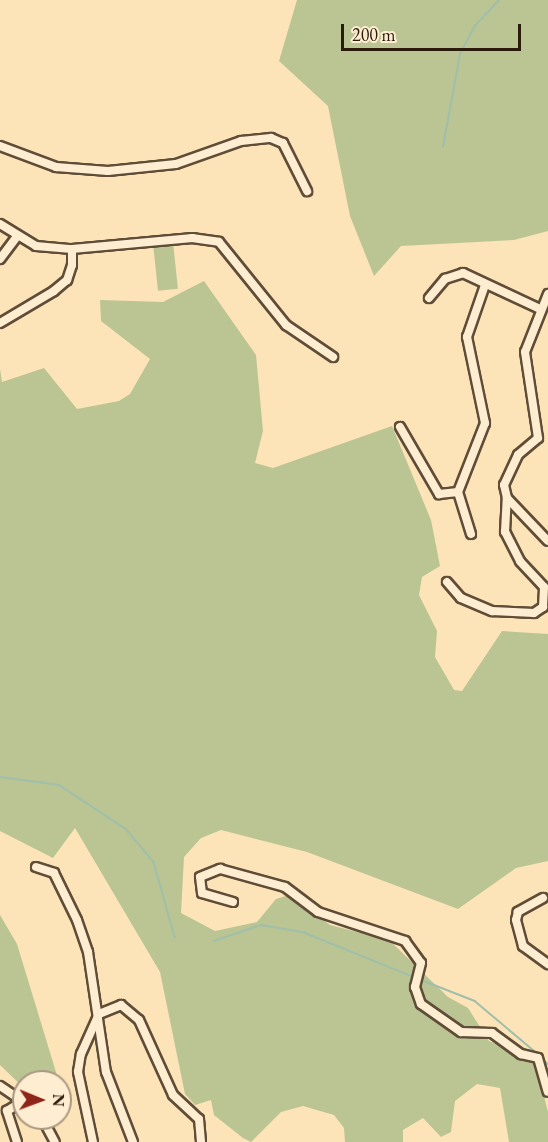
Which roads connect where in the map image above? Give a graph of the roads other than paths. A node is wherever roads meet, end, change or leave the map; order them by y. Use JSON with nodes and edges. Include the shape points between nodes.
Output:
{"nodes":[{"id":1,"x":0,"y":146,"type":"edge"},
{"id":2,"x":307,"y":191,"type":"dead end"},
{"id":3,"x":0,"y":224,"type":"edge"},
{"id":4,"x":16,"y":238,"type":"junction"},
{"id":5,"x":72,"y":249,"type":"junction"},
{"id":6,"x":0,"y":259,"type":"edge"},
{"id":7,"x":485,"y":285,"type":"junction"},
{"id":8,"x":548,"y":294,"type":"edge"},
{"id":9,"x":429,"y":298,"type":"dead end"},
{"id":10,"x":538,"y":308,"type":"junction"},
{"id":11,"x":0,"y":323,"type":"edge"},
{"id":12,"x":333,"y":357,"type":"dead end"},
{"id":13,"x":400,"y":428,"type":"dead end"},
{"id":14,"x":458,"y":492,"type":"junction"},
{"id":15,"x":507,"y":498,"type":"junction"},
{"id":16,"x":471,"y":534,"type":"dead end"},
{"id":17,"x":548,"y":541,"type":"edge"},
{"id":18,"x":447,"y":582,"type":"dead end"},
{"id":19,"x":36,"y":867,"type":"dead end"},
{"id":20,"x":543,"y":898,"type":"dead end"},
{"id":21,"x":233,"y":902,"type":"dead end"},
{"id":22,"x":548,"y":964,"type":"edge"},
{"id":23,"x":99,"y":1014,"type":"junction"},
{"id":24,"x":548,"y":1092,"type":"edge"},
{"id":25,"x":12,"y":1108,"type":"edge"},
{"id":26,"x":12,"y":1128,"type":"edge"},
{"id":27,"x":93,"y":1142,"type":"edge"},
{"id":28,"x":133,"y":1142,"type":"edge"},
{"id":29,"x":201,"y":1142,"type":"edge"}],
"edges":[{"from":1,"to":2,"type":"street","via":[[56,167],[108,171],[176,164],[241,141],[272,138],[283,143]]},
{"from":3,"to":4,"type":"street"},
{"from":4,"to":5,"type":"street"},
{"from":4,"to":6,"type":"street"},
{"from":5,"to":11,"type":"street","via":[[67,280]]},
{"from":5,"to":12,"type":"street","via":[[192,238],[219,242],[286,325]]},
{"from":7,"to":9,"type":"street","via":[[458,273]]},
{"from":7,"to":10,"type":"street"},
{"from":7,"to":14,"type":"street","via":[[467,337],[485,423]]},
{"from":8,"to":10,"type":"street"},
{"from":10,"to":15,"type":"street","via":[[525,352],[538,438],[510,467],[505,479]]},
{"from":13,"to":14,"type":"street","via":[[439,494]]},
{"from":14,"to":16,"type":"street"},
{"from":15,"to":17,"type":"street"},
{"from":15,"to":18,"type":"street","via":[[505,532],[520,561],[544,588],[543,607],[534,613],[492,611],[461,598]]},
{"from":19,"to":23,"type":"street","via":[[54,873],[67,895],[88,952]]},
{"from":20,"to":22,"type":"street","via":[[518,912],[516,920],[522,945]]},
{"from":21,"to":24,"type":"street","via":[[202,893],[200,877],[220,869],[285,888],[318,912],[405,941],[421,963],[415,987],[422,1004],[461,1032],[492,1034],[521,1054],[538,1058]]},
{"from":23,"to":27,"type":"street","via":[[86,1035],[78,1072]]},
{"from":23,"to":28,"type":"street","via":[[113,1100]]},
{"from":23,"to":29,"type":"street","via":[[121,1005],[139,1020],[173,1095],[199,1119]]},
{"from":25,"to":26,"type":"street","via":[[7,1111]]}]}
